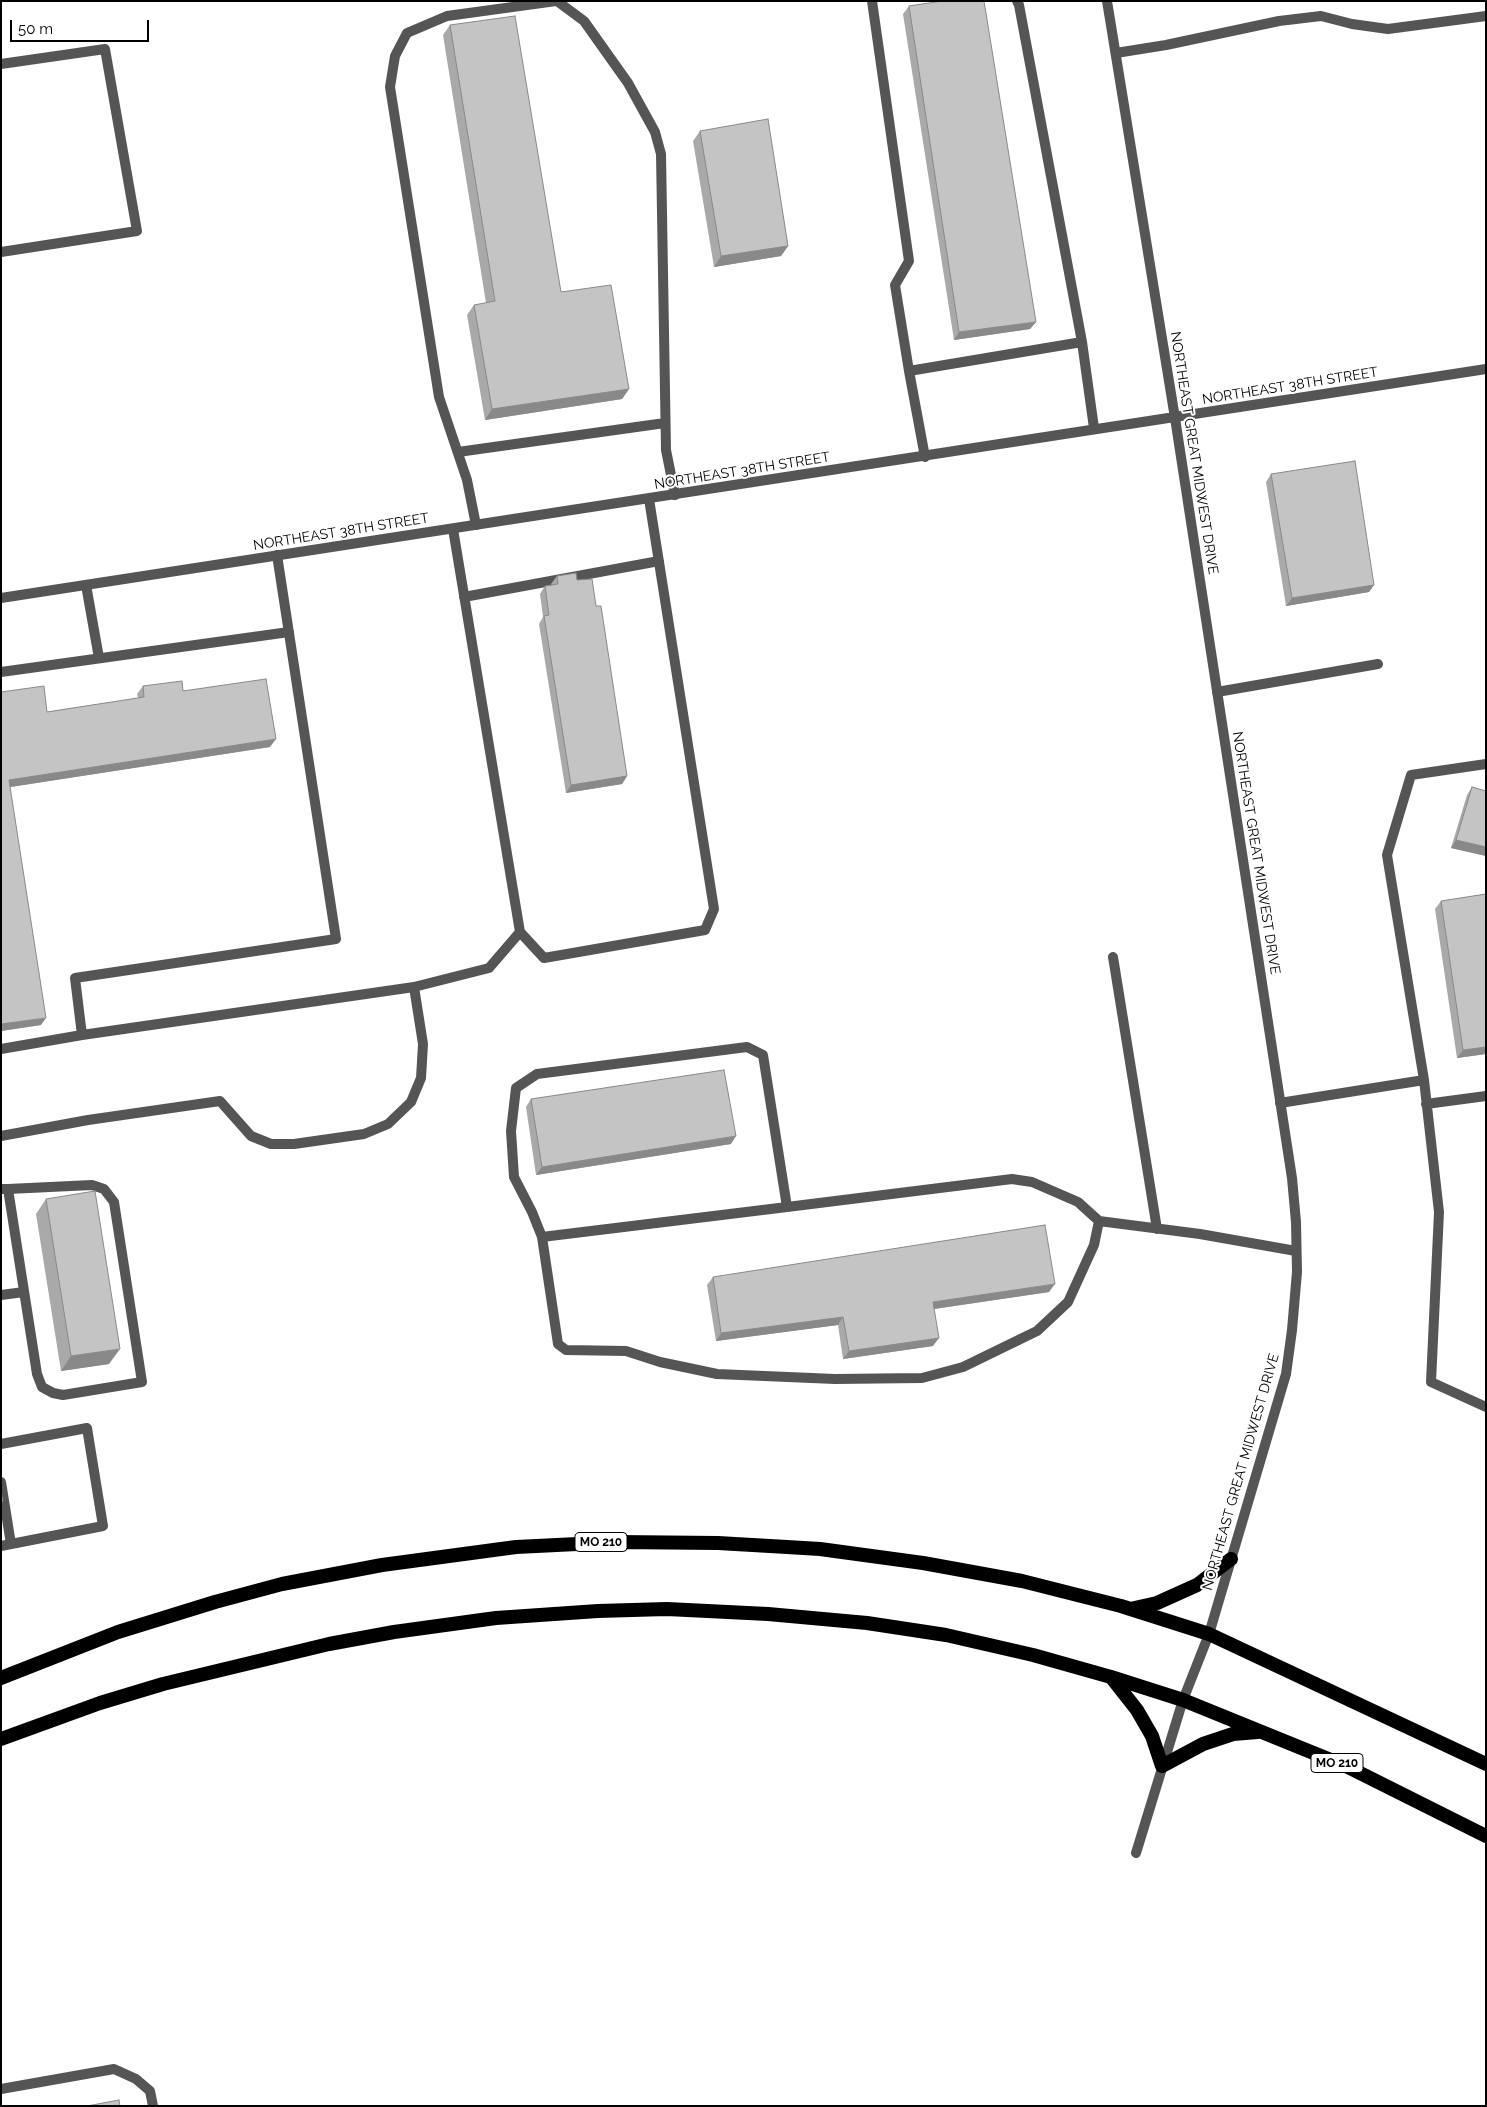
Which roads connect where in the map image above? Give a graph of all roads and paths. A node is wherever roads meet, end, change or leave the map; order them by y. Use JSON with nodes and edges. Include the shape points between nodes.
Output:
{"nodes":[{"id":1,"x":556,"y":1,"type":"edge"},
{"id":2,"x":872,"y":1,"type":"edge"},
{"id":3,"x":1017,"y":1,"type":"edge"},
{"id":4,"x":1107,"y":1,"type":"edge"},
{"id":5,"x":1486,"y":16,"type":"edge"},
{"id":6,"x":1116,"y":53,"type":"junction"},
{"id":7,"x":1,"y":64,"type":"edge"},
{"id":8,"x":1,"y":252,"type":"edge"},
{"id":9,"x":1082,"y":342,"type":"junction"},
{"id":10,"x":1486,"y":369,"type":"edge"},
{"id":11,"x":909,"y":371,"type":"junction"},
{"id":12,"x":1175,"y":418,"type":"junction"},
{"id":13,"x":665,"y":423,"type":"junction"},
{"id":14,"x":1094,"y":428,"type":"junction"},
{"id":15,"x":458,"y":452,"type":"junction"},
{"id":16,"x":925,"y":457,"type":"junction"},
{"id":17,"x":675,"y":495,"type":"junction"},
{"id":18,"x":649,"y":499,"type":"junction"},
{"id":19,"x":476,"y":525,"type":"junction"},
{"id":20,"x":453,"y":529,"type":"junction"},
{"id":21,"x":277,"y":555,"type":"junction"},
{"id":22,"x":659,"y":561,"type":"junction"},
{"id":23,"x":86,"y":585,"type":"junction"},
{"id":24,"x":464,"y":597,"type":"junction"},
{"id":25,"x":1,"y":598,"type":"edge"},
{"id":26,"x":289,"y":632,"type":"junction"},
{"id":27,"x":99,"y":658,"type":"junction"},
{"id":28,"x":1378,"y":664,"type":"dead end"},
{"id":29,"x":1,"y":672,"type":"edge"},
{"id":30,"x":1217,"y":692,"type":"junction"},
{"id":31,"x":1486,"y":764,"type":"edge"},
{"id":32,"x":520,"y":932,"type":"junction"},
{"id":33,"x":1113,"y":957,"type":"dead end"},
{"id":34,"x":414,"y":987,"type":"junction"},
{"id":35,"x":82,"y":1035,"type":"junction"},
{"id":36,"x":1,"y":1049,"type":"edge"},
{"id":37,"x":1424,"y":1080,"type":"junction"},
{"id":38,"x":1486,"y":1096,"type":"edge"},
{"id":39,"x":1280,"y":1103,"type":"junction"},
{"id":40,"x":1426,"y":1104,"type":"junction"},
{"id":41,"x":1,"y":1136,"type":"edge"},
{"id":42,"x":4,"y":1189,"type":"edge"},
{"id":43,"x":787,"y":1207,"type":"junction"},
{"id":44,"x":1099,"y":1221,"type":"junction"},
{"id":45,"x":1157,"y":1228,"type":"junction"},
{"id":46,"x":542,"y":1237,"type":"junction"},
{"id":47,"x":1296,"y":1252,"type":"junction"},
{"id":48,"x":24,"y":1292,"type":"junction"},
{"id":49,"x":1,"y":1295,"type":"edge"},
{"id":50,"x":1486,"y":1407,"type":"edge"},
{"id":51,"x":1,"y":1444,"type":"edge"},
{"id":52,"x":1,"y":1482,"type":"edge"},
{"id":53,"x":6,"y":1545,"type":"edge"},
{"id":54,"x":1231,"y":1559,"type":"junction"},
{"id":55,"x":1129,"y":1609,"type":"junction"},
{"id":56,"x":1209,"y":1634,"type":"junction"},
{"id":57,"x":1111,"y":1677,"type":"junction"},
{"id":58,"x":1,"y":1678,"type":"edge"},
{"id":59,"x":1183,"y":1700,"type":"junction"},
{"id":60,"x":1262,"y":1732,"type":"junction"},
{"id":61,"x":1,"y":1740,"type":"edge"},
{"id":62,"x":1486,"y":1764,"type":"edge"},
{"id":63,"x":1162,"y":1766,"type":"junction"},
{"id":64,"x":1486,"y":1836,"type":"edge"},
{"id":65,"x":1136,"y":1853,"type":"dead end"},
{"id":66,"x":1,"y":2089,"type":"edge"},
{"id":67,"x":153,"y":2106,"type":"edge"}],
"edges":[{"from":1,"to":13,"type":"street","via":[[584,21],[628,83],[655,132],[661,154]]},
{"from":1,"to":15,"type":"street","via":[[447,16],[407,33],[395,56],[390,87],[439,397]]},
{"from":2,"to":11,"type":"street","via":[[909,261],[895,285]]},
{"from":3,"to":9,"type":"street"},
{"from":4,"to":6,"type":"street","name":"NORTHEAST GREAT MIDWEST DRIVE"},
{"from":5,"to":6,"type":"street","via":[[1388,29],[1321,16],[1279,21]]},
{"from":6,"to":12,"type":"street","name":"NORTHEAST GREAT MIDWEST DRIVE"},
{"from":7,"to":8,"type":"street","via":[[105,49],[138,232]]},
{"from":9,"to":11,"type":"street"},
{"from":9,"to":14,"type":"street"},
{"from":10,"to":12,"type":"street","name":"NORTHEAST 38TH STREET"},
{"from":11,"to":16,"type":"street"},
{"from":12,"to":14,"type":"street","name":"NORTHEAST 38TH STREET"},
{"from":12,"to":30,"type":"street","name":"NORTHEAST GREAT MIDWEST DRIVE"},
{"from":13,"to":15,"type":"street"},
{"from":13,"to":17,"type":"street","via":[[666,450]]},
{"from":14,"to":16,"type":"street","name":"NORTHEAST 38TH STREET"},
{"from":15,"to":19,"type":"street"},
{"from":16,"to":17,"type":"street","name":"NORTHEAST 38TH STREET"},
{"from":17,"to":18,"type":"street","name":"NORTHEAST 38TH STREET"},
{"from":18,"to":19,"type":"street","name":"NORTHEAST 38TH STREET"},
{"from":18,"to":22,"type":"street"},
{"from":19,"to":20,"type":"street","name":"NORTHEAST 38TH STREET"},
{"from":20,"to":21,"type":"street","name":"NORTHEAST 38TH STREET"},
{"from":20,"to":24,"type":"street"},
{"from":21,"to":23,"type":"street","name":"NORTHEAST 38TH STREET"},
{"from":21,"to":26,"type":"street"},
{"from":22,"to":24,"type":"street"},
{"from":22,"to":32,"type":"street","via":[[714,909],[704,930],[544,958]]},
{"from":23,"to":25,"type":"street","name":"NORTHEAST 38TH STREET"},
{"from":23,"to":27,"type":"street"},
{"from":24,"to":32,"type":"street"},
{"from":26,"to":27,"type":"street"},
{"from":26,"to":35,"type":"street","via":[[336,939],[75,978]]},
{"from":27,"to":29,"type":"street"},
{"from":28,"to":30,"type":"street"},
{"from":30,"to":39,"type":"street","name":"NORTHEAST GREAT MIDWEST DRIVE"},
{"from":31,"to":37,"type":"street","via":[[1411,775],[1387,855]]},
{"from":32,"to":34,"type":"street","via":[[489,968]]},
{"from":33,"to":45,"type":"street"},
{"from":34,"to":35,"type":"street"},
{"from":34,"to":41,"type":"street","via":[[423,1044],[421,1078],[411,1102],[388,1124],[364,1134],[271,1144],[251,1136],[220,1101]]},
{"from":35,"to":36,"type":"street"},
{"from":37,"to":39,"type":"street"},
{"from":37,"to":40,"type":"street"},
{"from":38,"to":40,"type":"street"},
{"from":39,"to":47,"type":"street","name":"NORTHEAST GREAT MIDWEST DRIVE","via":[[1292,1178]]},
{"from":40,"to":50,"type":"street","via":[[1439,1212],[1431,1382]]},
{"from":42,"to":48,"type":"street"},
{"from":42,"to":48,"type":"street","via":[[92,1185],[104,1189],[114,1202],[142,1382],[63,1395],[42,1387]]},
{"from":43,"to":44,"type":"street","via":[[1012,1179],[1032,1182],[1078,1202]]},
{"from":43,"to":46,"type":"street"},
{"from":43,"to":46,"type":"street","via":[[763,1055],[747,1047],[738,1048],[537,1074],[516,1088],[511,1131],[514,1177]]},
{"from":44,"to":45,"type":"street"},
{"from":44,"to":46,"type":"street","via":[[1094,1245],[1068,1302],[1037,1331],[963,1367],[922,1378],[835,1379],[717,1374],[682,1368],[626,1351],[566,1350],[558,1344]]},
{"from":45,"to":47,"type":"street"},
{"from":47,"to":54,"type":"street","name":"NORTHEAST GREAT MIDWEST DRIVE","via":[[1286,1374]]},
{"from":48,"to":49,"type":"street"},
{"from":51,"to":53,"type":"street","via":[[87,1428],[103,1526]]},
{"from":52,"to":53,"type":"street"},
{"from":54,"to":55,"type":"highway","via":[[1197,1585],[1157,1603]]},
{"from":54,"to":56,"type":"street","name":"NORTHEAST GREAT MIDWEST DRIVE"},
{"from":55,"to":56,"type":"highway","number":"MO 210"},
{"from":55,"to":58,"type":"highway","number":"MO 210","via":[[1022,1581],[820,1549],[651,1541],[516,1547],[398,1562],[282,1584],[118,1632]]},
{"from":56,"to":59,"type":"street","name":"NORTHEAST GREAT MIDWEST DRIVE"},
{"from":56,"to":62,"type":"highway","number":"MO 210"},
{"from":57,"to":59,"type":"highway","number":"MO 210"},
{"from":57,"to":61,"type":"highway","number":"MO 210","via":[[946,1635],[867,1623],[701,1610],[573,1613],[496,1618],[329,1644],[100,1702]]},
{"from":57,"to":63,"type":"highway","via":[[1148,1729]]},
{"from":59,"to":60,"type":"highway","number":"MO 210"},
{"from":59,"to":63,"type":"street","name":"NORTHEAST GREAT MIDWEST DRIVE"},
{"from":60,"to":63,"type":"highway","via":[[1233,1734],[1203,1744]]},
{"from":60,"to":64,"type":"highway","number":"MO 210","via":[[1348,1767]]},
{"from":63,"to":65,"type":"street","name":"NORTHEAST GREAT MIDWEST DRIVE"},
{"from":66,"to":67,"type":"street","via":[[114,2069],[150,2091]]}]}
